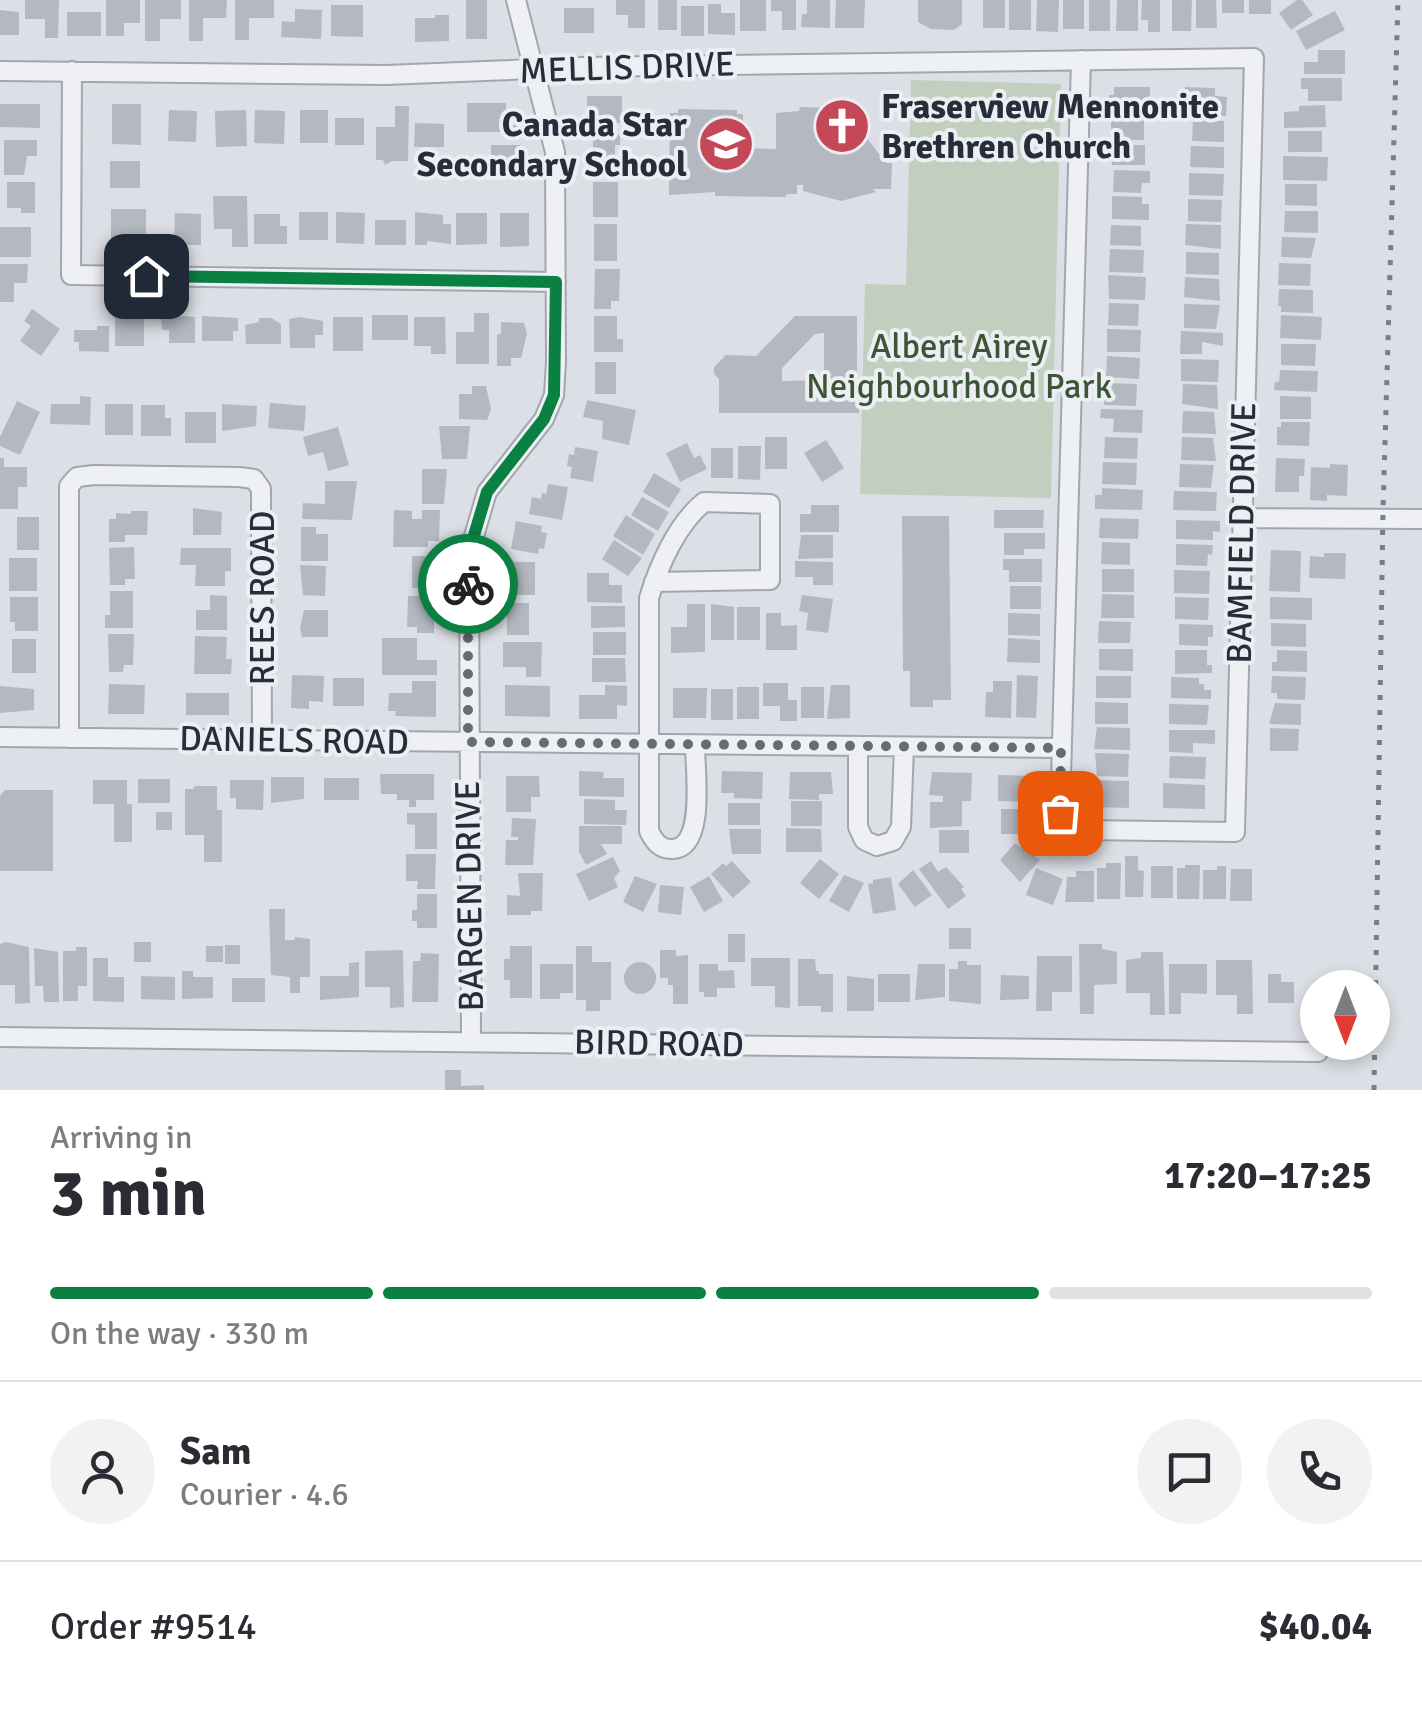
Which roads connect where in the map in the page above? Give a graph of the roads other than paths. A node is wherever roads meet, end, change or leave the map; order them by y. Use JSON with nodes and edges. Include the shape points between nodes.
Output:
{"nodes":[{"id":1,"x":516,"y":0,"type":"edge"},
{"id":2,"x":1254,"y":58,"type":"joint"},
{"id":3,"x":1081,"y":60,"type":"junction"},
{"id":4,"x":535,"y":70,"type":"junction"},
{"id":5,"x":0,"y":71,"type":"edge"},
{"id":6,"x":72,"y":71,"type":"junction"},
{"id":7,"x":556,"y":282,"type":"junction"},
{"id":8,"x":1241,"y":518,"type":"junction"},
{"id":9,"x":1422,"y":519,"type":"edge"},
{"id":10,"x":654,"y":582,"type":"junction"},
{"id":11,"x":0,"y":737,"type":"edge"},
{"id":12,"x":69,"y":738,"type":"junction"},
{"id":13,"x":262,"y":740,"type":"junction"},
{"id":14,"x":468,"y":742,"type":"junction"},
{"id":15,"x":648,"y":746,"type":"junction"},
{"id":16,"x":695,"y":746,"type":"junction"},
{"id":17,"x":858,"y":746,"type":"junction"},
{"id":18,"x":904,"y":747,"type":"junction"},
{"id":19,"x":1061,"y":748,"type":"junction"},
{"id":20,"x":0,"y":1037,"type":"edge"},
{"id":21,"x":471,"y":1041,"type":"junction"},
{"id":22,"x":1300,"y":1052,"type":"edge"}],
"edges":[{"from":1,"to":4,"type":"street","name":"BARGEN DRIVE"},
{"from":2,"to":3,"type":"street","name":"MELLIS DRIVE"},
{"from":2,"to":8,"type":"street","name":"BAMFIELD DRIVE"},
{"from":3,"to":4,"type":"street","name":"MELLIS DRIVE"},
{"from":3,"to":19,"type":"street"},
{"from":4,"to":6,"type":"street","name":"MELLIS DRIVE"},
{"from":4,"to":7,"type":"street","name":"BARGEN DRIVE","via":[[555,152]]},
{"from":5,"to":6,"type":"street","name":"MELLIS DRIVE"},
{"from":6,"to":7,"type":"street","via":[[72,275]]},
{"from":7,"to":14,"type":"street","name":"BARGEN DRIVE","via":[[554,395],[544,419],[487,492],[469,552]]},
{"from":8,"to":9,"type":"street"},
{"from":8,"to":19,"type":"street","name":"BAMFIELD DRIVE","via":[[1236,832],[1072,828],[1063,820]]},
{"from":10,"to":10,"type":"street","via":[[770,580],[770,504],[704,502],[688,515]]},
{"from":10,"to":15,"type":"street"},
{"from":11,"to":12,"type":"street","name":"DANIELS ROAD"},
{"from":12,"to":13,"type":"street","name":"DANIELS ROAD"},
{"from":12,"to":13,"type":"street","name":"REES ROAD","via":[[69,486],[77,477],[112,475],[239,477],[254,479],[262,489]]},
{"from":13,"to":14,"type":"street","name":"DANIELS ROAD"},
{"from":14,"to":15,"type":"street","name":"DANIELS ROAD"},
{"from":14,"to":21,"type":"street","name":"BARGEN DRIVE"},
{"from":15,"to":16,"type":"street","name":"DANIELS ROAD"},
{"from":15,"to":16,"type":"street","via":[[649,831],[657,844],[672,849],[695,831]]},
{"from":16,"to":17,"type":"street","name":"DANIELS ROAD"},
{"from":17,"to":18,"type":"street","name":"DANIELS ROAD"},
{"from":17,"to":18,"type":"street","via":[[858,826],[864,840],[877,846],[893,841],[901,826]]},
{"from":18,"to":19,"type":"street","name":"DANIELS ROAD"},
{"from":20,"to":21,"type":"street","name":"BIRD ROAD"},
{"from":21,"to":22,"type":"street","name":"BIRD ROAD"}]}
